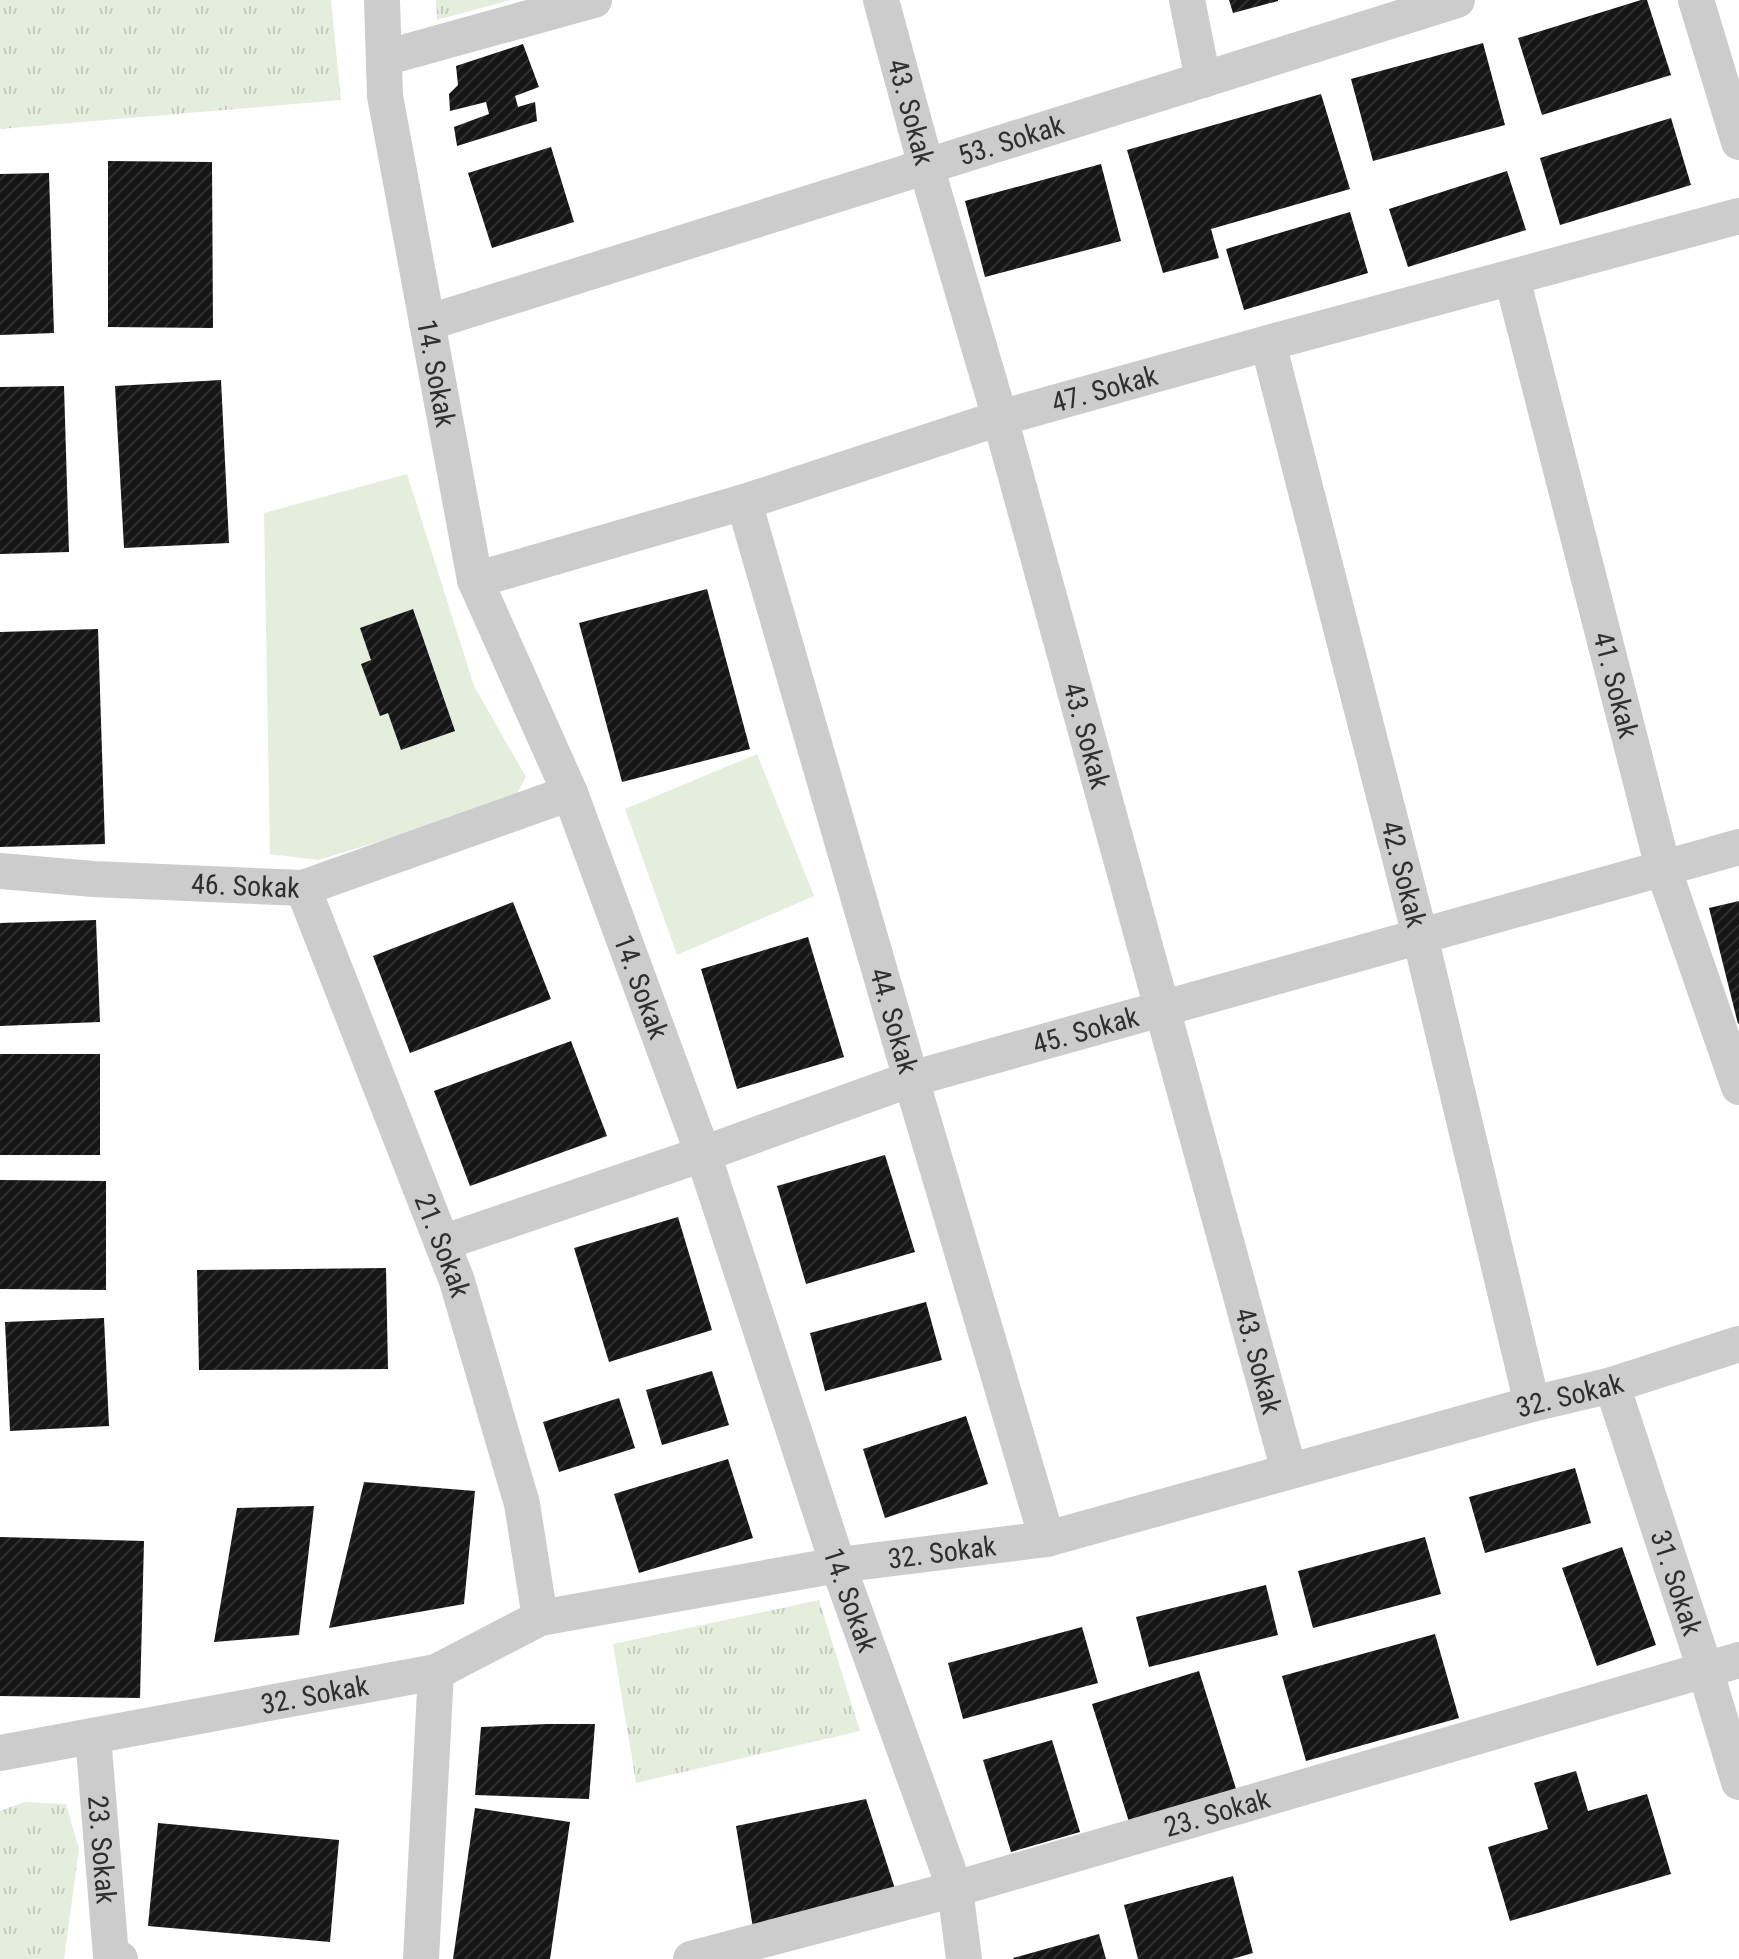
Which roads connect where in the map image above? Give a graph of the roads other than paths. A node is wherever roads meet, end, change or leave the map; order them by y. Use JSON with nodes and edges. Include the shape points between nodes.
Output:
{"nodes":[{"id":1,"x":382,"y":0,"type":"edge"},
{"id":2,"x":594,"y":0,"type":"edge"},
{"id":3,"x":881,"y":0,"type":"edge"},
{"id":4,"x":1187,"y":0,"type":"edge"},
{"id":5,"x":1457,"y":0,"type":"edge"},
{"id":6,"x":1696,"y":0,"type":"edge"},
{"id":7,"x":384,"y":58,"type":"junction"},
{"id":8,"x":1203,"y":80,"type":"junction"},
{"id":9,"x":1739,"y":142,"type":"edge"},
{"id":10,"x":926,"y":166,"type":"junction"},
{"id":11,"x":1739,"y":216,"type":"edge"},
{"id":12,"x":1512,"y":278,"type":"junction"},
{"id":13,"x":427,"y":323,"type":"junction"},
{"id":14,"x":1268,"y":343,"type":"junction"},
{"id":15,"x":1000,"y":418,"type":"junction"},
{"id":16,"x":744,"y":502,"type":"junction"},
{"id":17,"x":475,"y":580,"type":"junction"},
{"id":18,"x":570,"y":793,"type":"junction"},
{"id":19,"x":1739,"y":847,"type":"edge"},
{"id":20,"x":1663,"y":868,"type":"junction"},
{"id":21,"x":0,"y":871,"type":"edge"},
{"id":22,"x":303,"y":888,"type":"junction"},
{"id":23,"x":1420,"y":936,"type":"junction"},
{"id":24,"x":1162,"y":1008,"type":"junction"},
{"id":25,"x":911,"y":1079,"type":"junction"},
{"id":26,"x":1739,"y":1087,"type":"edge"},
{"id":27,"x":703,"y":1154,"type":"junction"},
{"id":28,"x":442,"y":1243,"type":"junction"},
{"id":29,"x":1739,"y":1344,"type":"edge"},
{"id":30,"x":1612,"y":1385,"type":"junction"},
{"id":31,"x":1532,"y":1404,"type":"junction"},
{"id":32,"x":1289,"y":1471,"type":"junction"},
{"id":33,"x":1047,"y":1539,"type":"junction"},
{"id":34,"x":838,"y":1565,"type":"junction"},
{"id":35,"x":540,"y":1618,"type":"junction"},
{"id":36,"x":1722,"y":1664,"type":"edge"},
{"id":37,"x":436,"y":1672,"type":"junction"},
{"id":38,"x":93,"y":1736,"type":"junction"},
{"id":39,"x":0,"y":1753,"type":"edge"},
{"id":40,"x":1739,"y":1782,"type":"edge"},
{"id":41,"x":955,"y":1889,"type":"junction"},
{"id":42,"x":120,"y":1959,"type":"edge"},
{"id":43,"x":421,"y":1959,"type":"edge"},
{"id":44,"x":691,"y":1959,"type":"edge"},
{"id":45,"x":964,"y":1959,"type":"edge"}],
"edges":[{"from":1,"to":7,"type":"street","name":"14. Sokak"},
{"from":2,"to":7,"type":"street"},
{"from":3,"to":10,"type":"street","name":"43. Sokak"},
{"from":4,"to":8,"type":"street"},
{"from":5,"to":8,"type":"street","name":"53. Sokak"},
{"from":6,"to":9,"type":"street"},
{"from":7,"to":13,"type":"street","name":"14. Sokak","via":[[385,96]]},
{"from":8,"to":10,"type":"street","name":"53. Sokak"},
{"from":10,"to":13,"type":"street","name":"53. Sokak"},
{"from":10,"to":15,"type":"street","name":"43. Sokak"},
{"from":11,"to":12,"type":"street","name":"47. Sokak"},
{"from":12,"to":14,"type":"street","name":"47. Sokak"},
{"from":12,"to":20,"type":"street","name":"41. Sokak"},
{"from":13,"to":17,"type":"street","name":"14. Sokak"},
{"from":14,"to":15,"type":"street","name":"47. Sokak"},
{"from":14,"to":23,"type":"street","name":"42. Sokak"},
{"from":15,"to":16,"type":"street","name":"47. Sokak"},
{"from":15,"to":24,"type":"street","name":"43. Sokak"},
{"from":16,"to":17,"type":"street","name":"47. Sokak"},
{"from":16,"to":25,"type":"street","name":"44. Sokak"},
{"from":17,"to":18,"type":"street","name":"14. Sokak"},
{"from":18,"to":22,"type":"street","name":"46. Sokak"},
{"from":18,"to":27,"type":"street","name":"14. Sokak"},
{"from":19,"to":20,"type":"street","name":"45. Sokak"},
{"from":20,"to":23,"type":"street","name":"45. Sokak"},
{"from":20,"to":26,"type":"street","name":"41. Sokak"},
{"from":21,"to":22,"type":"street","name":"46. Sokak"},
{"from":22,"to":28,"type":"street","name":"21. Sokak"},
{"from":23,"to":24,"type":"street","name":"45. Sokak"},
{"from":23,"to":31,"type":"street","name":"42. Sokak"},
{"from":24,"to":25,"type":"street","name":"45. Sokak"},
{"from":24,"to":32,"type":"street","name":"43. Sokak"},
{"from":25,"to":27,"type":"street","name":"45. Sokak"},
{"from":25,"to":33,"type":"street","name":"44. Sokak"},
{"from":27,"to":28,"type":"street","name":"45. Sokak"},
{"from":27,"to":34,"type":"street","name":"14. Sokak"},
{"from":28,"to":35,"type":"street","name":"21. Sokak","via":[[522,1504]]},
{"from":29,"to":30,"type":"street","name":"32. Sokak"},
{"from":30,"to":31,"type":"street","name":"32. Sokak"},
{"from":30,"to":36,"type":"street","name":"31. Sokak"},
{"from":31,"to":32,"type":"street","name":"32. Sokak"},
{"from":32,"to":33,"type":"street","name":"32. Sokak"},
{"from":33,"to":34,"type":"street","name":"32. Sokak"},
{"from":34,"to":35,"type":"street","name":"32. Sokak"},
{"from":34,"to":41,"type":"street","name":"14. Sokak"},
{"from":35,"to":37,"type":"street","name":"32. Sokak"},
{"from":36,"to":40,"type":"street","name":"31. Sokak"},
{"from":36,"to":41,"type":"street","name":"23. Sokak"},
{"from":37,"to":38,"type":"street","name":"32. Sokak"},
{"from":37,"to":43,"type":"street"},
{"from":38,"to":39,"type":"street","name":"32. Sokak"},
{"from":38,"to":42,"type":"street","name":"23. Sokak","via":[[111,1956]]},
{"from":41,"to":44,"type":"street","name":"23. Sokak"},
{"from":41,"to":45,"type":"street","name":"14. Sokak"}]}
